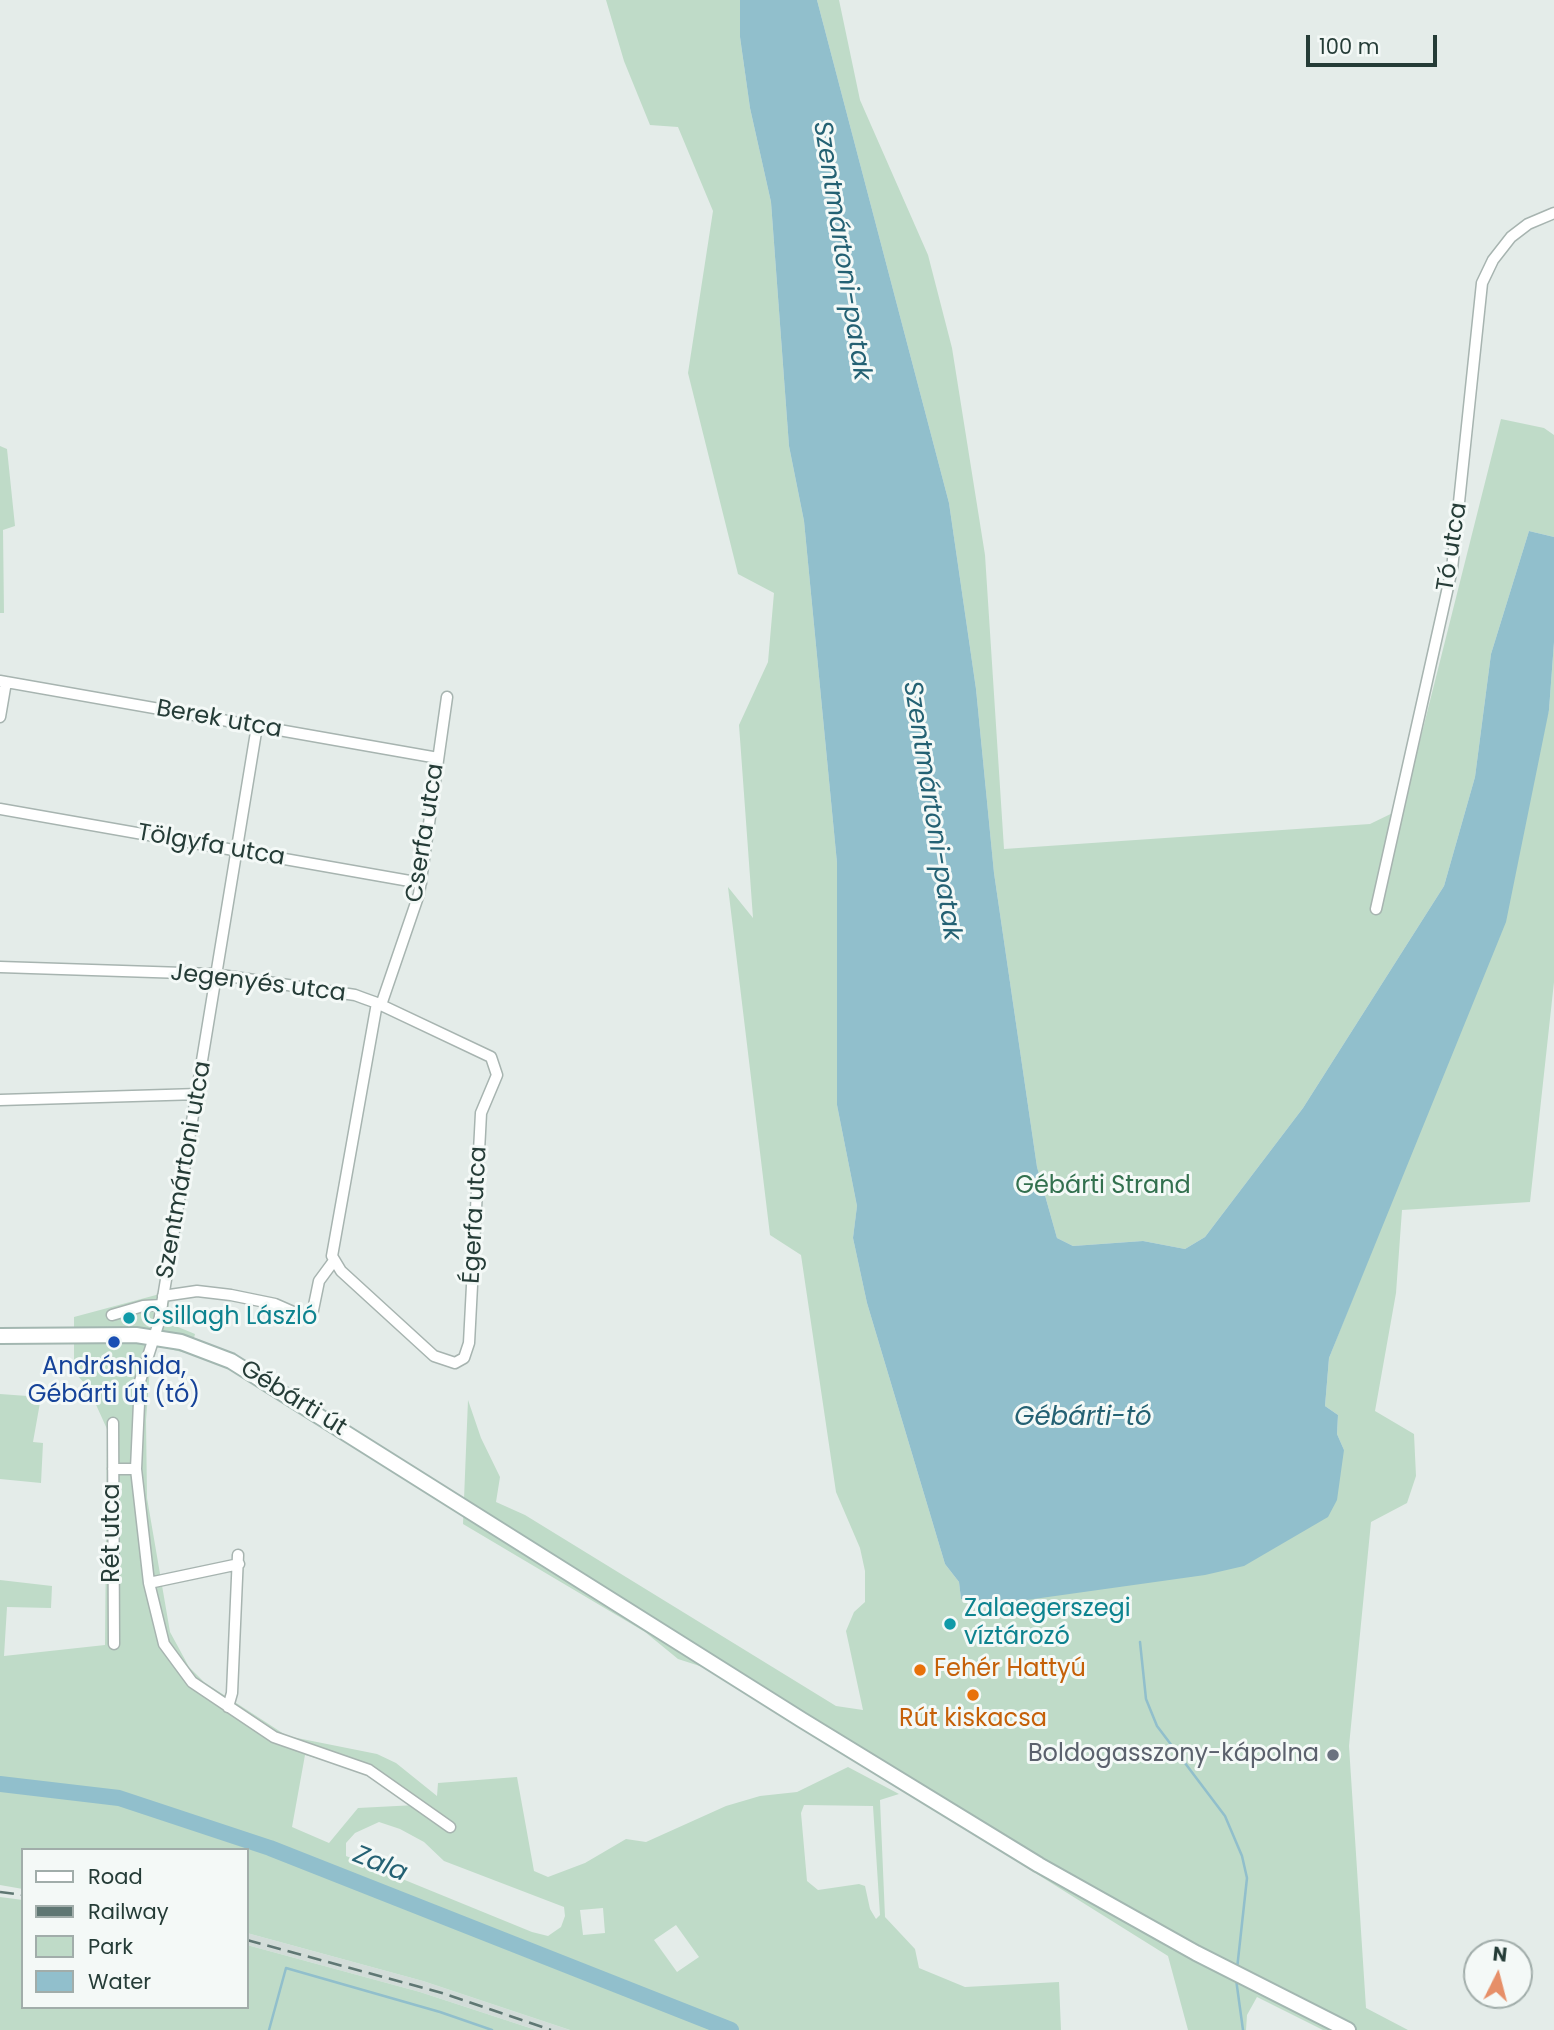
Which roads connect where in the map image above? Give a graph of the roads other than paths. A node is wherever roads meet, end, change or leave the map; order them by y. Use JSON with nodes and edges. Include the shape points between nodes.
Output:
{"nodes":[{"id":1,"x":1554,"y":212,"type":"edge"},
{"id":2,"x":3,"y":682,"type":"edge"},
{"id":3,"x":447,"y":697,"type":"dead end"},
{"id":4,"x":0,"y":716,"type":"edge"},
{"id":5,"x":257,"y":726,"type":"junction"},
{"id":6,"x":438,"y":758,"type":"junction"},
{"id":7,"x":0,"y":809,"type":"edge"},
{"id":8,"x":235,"y":850,"type":"junction"},
{"id":9,"x":422,"y":883,"type":"junction"},
{"id":10,"x":1376,"y":909,"type":"dead end"},
{"id":11,"x":0,"y":967,"type":"edge"},
{"id":12,"x":215,"y":974,"type":"junction"},
{"id":13,"x":379,"y":1004,"type":"junction"},
{"id":14,"x":497,"y":1068,"type":"joint"},
{"id":15,"x":199,"y":1094,"type":"junction"},
{"id":16,"x":0,"y":1100,"type":"edge"},
{"id":17,"x":333,"y":1262,"type":"junction"},
{"id":18,"x":163,"y":1300,"type":"junction"},
{"id":19,"x":112,"y":1315,"type":"dead end"},
{"id":20,"x":0,"y":1336,"type":"edge"},
{"id":21,"x":156,"y":1337,"type":"junction"},
{"id":22,"x":113,"y":1423,"type":"dead end"},
{"id":23,"x":113,"y":1469,"type":"junction"},
{"id":24,"x":136,"y":1469,"type":"junction"},
{"id":25,"x":149,"y":1583,"type":"junction"},
{"id":26,"x":114,"y":1644,"type":"dead end"},
{"id":27,"x":228,"y":1707,"type":"junction"},
{"id":28,"x":450,"y":1827,"type":"dead end"},
{"id":29,"x":1348,"y":2030,"type":"edge"}],
"edges":[{"from":1,"to":10,"type":"street","name":"Tó utca","via":[[1511,237],[1482,283],[1452,569]]},
{"from":2,"to":4,"type":"street"},
{"from":2,"to":5,"type":"street","name":"Berek utca"},
{"from":3,"to":6,"type":"street","name":"Cserfa utca"},
{"from":5,"to":6,"type":"street","name":"Berek utca"},
{"from":5,"to":8,"type":"street","name":"Szentmártoni utca"},
{"from":6,"to":9,"type":"street","name":"Cserfa utca"},
{"from":7,"to":8,"type":"street","name":"Tölgyfa utca"},
{"from":8,"to":9,"type":"street","name":"Tölgyfa utca"},
{"from":8,"to":12,"type":"street","name":"Szentmártoni utca"},
{"from":9,"to":13,"type":"street","name":"Cserfa utca"},
{"from":11,"to":12,"type":"street","name":"Jegenyés utca"},
{"from":12,"to":13,"type":"street","name":"Jegenyés utca","via":[[355,995]]},
{"from":12,"to":15,"type":"street","name":"Szentmártoni utca"},
{"from":13,"to":14,"type":"street","name":"Jegenyés utca","via":[[486,1054]]},
{"from":13,"to":17,"type":"street","name":"Cserfa utca","via":[[332,1244]]},
{"from":14,"to":17,"type":"street","name":"Égerfa utca","via":[[481,1113],[467,1354],[459,1362],[446,1363],[434,1356]]},
{"from":15,"to":16,"type":"street"},
{"from":15,"to":18,"type":"street","name":"Szentmártoni utca"},
{"from":17,"to":18,"type":"street","name":"Cserfa utca","via":[[320,1280],[312,1315],[307,1318],[275,1304],[231,1295],[197,1292]]},
{"from":18,"to":19,"type":"street"},
{"from":18,"to":21,"type":"street","name":"Szentmártoni utca"},
{"from":20,"to":21,"type":"main road","name":"Gébárti út"},
{"from":21,"to":24,"type":"street","name":"Szentmártoni utca","via":[[140,1381]]},
{"from":21,"to":29,"type":"main road","name":"Gébárti út","via":[[241,1366],[1028,1858]]},
{"from":22,"to":23,"type":"street","name":"Rét utca"},
{"from":23,"to":24,"type":"street"},
{"from":23,"to":26,"type":"street","name":"Rét utca"},
{"from":24,"to":25,"type":"street","name":"Szentmártoni utca"},
{"from":25,"to":27,"type":"street","name":"Szentmártoni utca","via":[[164,1644],[173,1661],[192,1682]]},
{"from":25,"to":27,"type":"street","via":[[239,1559]]},
{"from":27,"to":28,"type":"street","name":"Szentmártoni utca","via":[[289,1743],[369,1770]]}]}
